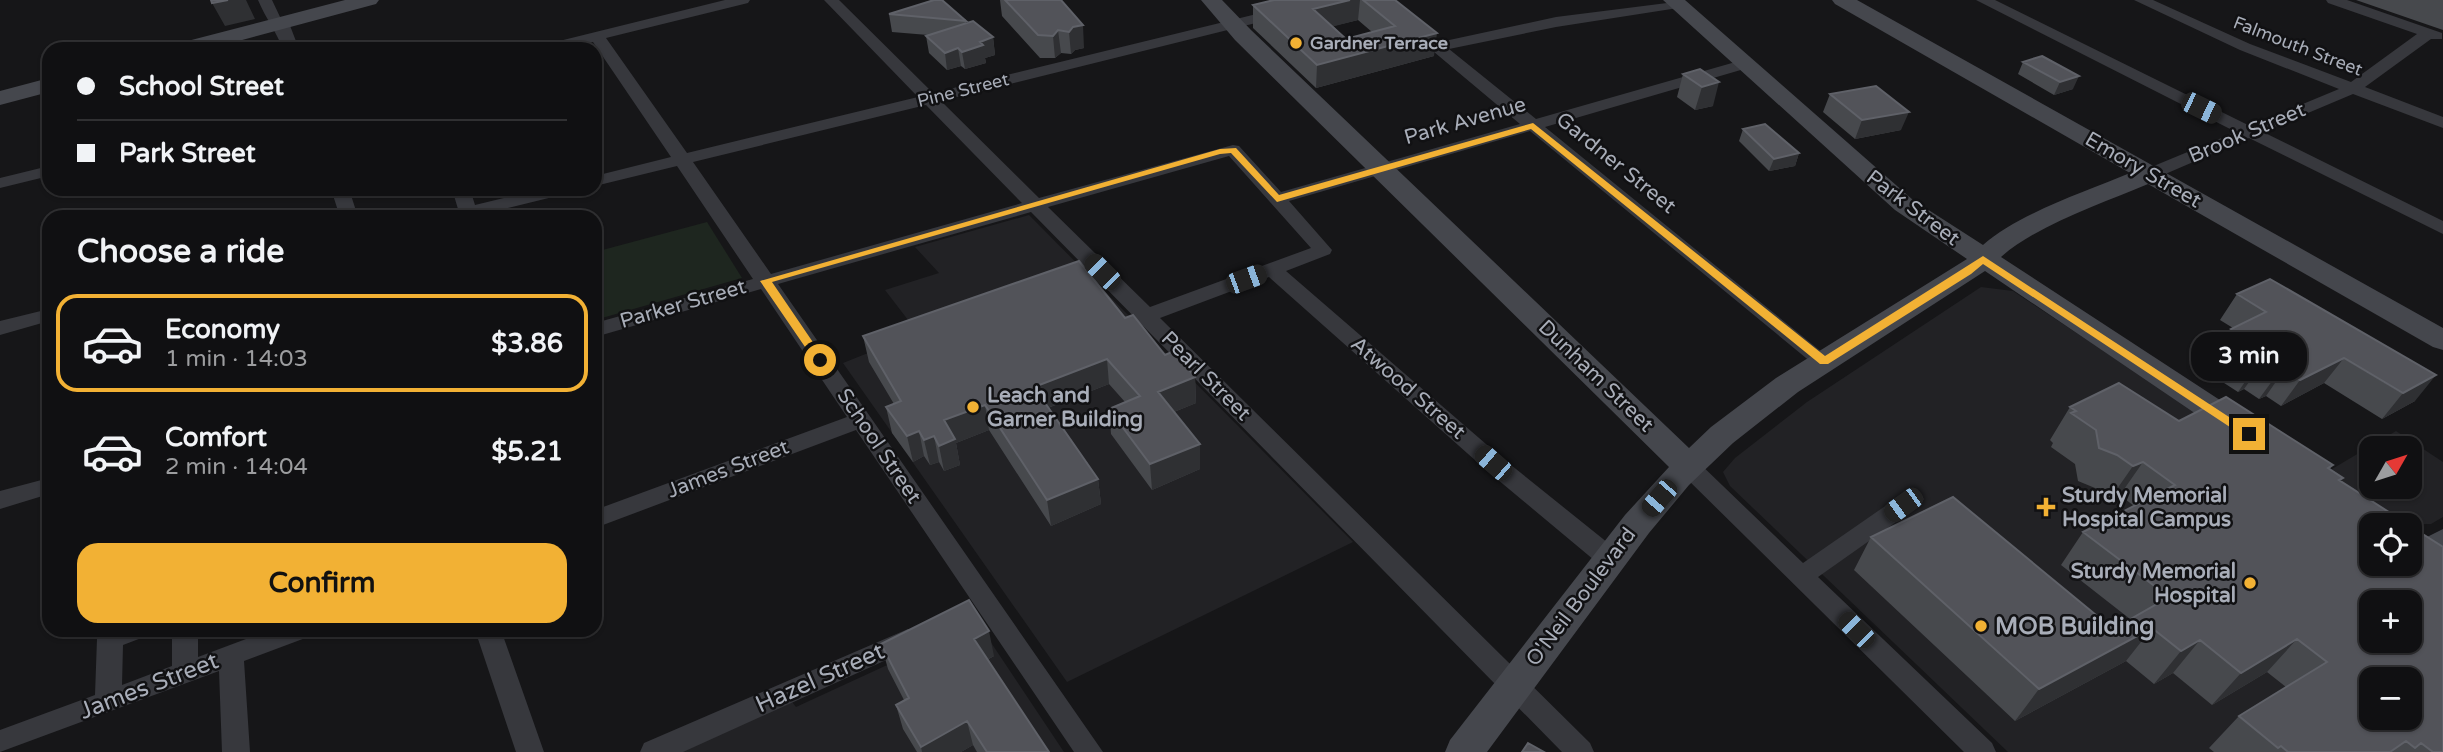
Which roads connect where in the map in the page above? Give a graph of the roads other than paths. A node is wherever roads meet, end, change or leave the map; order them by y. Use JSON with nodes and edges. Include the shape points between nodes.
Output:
{"nodes":[{"id":1,"x":265,"y":0,"type":"edge"},
{"id":2,"x":369,"y":0,"type":"edge"},
{"id":3,"x":743,"y":0,"type":"edge"},
{"id":4,"x":831,"y":0,"type":"edge"},
{"id":5,"x":1211,"y":0,"type":"edge"},
{"id":6,"x":1332,"y":0,"type":"edge"},
{"id":7,"x":1378,"y":0,"type":"edge"},
{"id":8,"x":1842,"y":0,"type":"edge"},
{"id":9,"x":1983,"y":0,"type":"edge"},
{"id":10,"x":2141,"y":0,"type":"edge"},
{"id":11,"x":2333,"y":0,"type":"edge"},
{"id":12,"x":1676,"y":2,"type":"edge"},
{"id":13,"x":279,"y":24,"type":"junction"},
{"id":14,"x":1233,"y":24,"type":"junction"},
{"id":15,"x":2436,"y":35,"type":"edge"},
{"id":16,"x":597,"y":36,"type":"junction"},
{"id":17,"x":211,"y":42,"type":"edge"},
{"id":18,"x":287,"y":42,"type":"edge"},
{"id":19,"x":573,"y":42,"type":"edge"},
{"id":20,"x":601,"y":42,"type":"edge"},
{"id":21,"x":602,"y":43,"type":"edge"},
{"id":22,"x":1437,"y":47,"type":"junction"},
{"id":23,"x":1745,"y":64,"type":"junction"},
{"id":24,"x":42,"y":87,"type":"edge"},
{"id":25,"x":2354,"y":88,"type":"junction"},
{"id":26,"x":0,"y":98,"type":"edge"},
{"id":27,"x":929,"y":99,"type":"junction"},
{"id":28,"x":2443,"y":123,"type":"edge"},
{"id":29,"x":1533,"y":125,"type":"junction"},
{"id":30,"x":2250,"y":132,"type":"junction"},
{"id":31,"x":682,"y":160,"type":"junction"},
{"id":32,"x":1382,"y":169,"type":"junction"},
{"id":33,"x":42,"y":173,"type":"edge"},
{"id":34,"x":2150,"y":174,"type":"junction"},
{"id":35,"x":602,"y":179,"type":"edge"},
{"id":36,"x":0,"y":183,"type":"edge"},
{"id":37,"x":534,"y":196,"type":"edge"},
{"id":38,"x":1277,"y":199,"type":"junction"},
{"id":39,"x":1034,"y":204,"type":"junction"},
{"id":40,"x":476,"y":210,"type":"edge"},
{"id":41,"x":2443,"y":228,"type":"edge"},
{"id":42,"x":1983,"y":259,"type":"junction"},
{"id":43,"x":1272,"y":269,"type":"junction"},
{"id":44,"x":765,"y":281,"type":"junction"},
{"id":45,"x":1146,"y":316,"type":"junction"},
{"id":46,"x":42,"y":318,"type":"edge"},
{"id":47,"x":0,"y":328,"type":"edge"},
{"id":48,"x":602,"y":328,"type":"edge"},
{"id":49,"x":2443,"y":340,"type":"edge"},
{"id":50,"x":1824,"y":362,"type":"junction"},
{"id":51,"x":861,"y":420,"type":"junction"},
{"id":52,"x":2260,"y":442,"type":"edge"},
{"id":53,"x":1688,"y":466,"type":"junction"},
{"id":54,"x":42,"y":488,"type":"edge"},
{"id":55,"x":1912,"y":499,"type":"dead end"},
{"id":56,"x":0,"y":500,"type":"edge"},
{"id":57,"x":602,"y":516,"type":"edge"},
{"id":58,"x":1609,"y":558,"type":"junction"},
{"id":59,"x":1802,"y":576,"type":"junction"},
{"id":60,"x":987,"y":604,"type":"junction"},
{"id":61,"x":963,"y":615,"type":"edge"},
{"id":62,"x":927,"y":631,"type":"edge"},
{"id":63,"x":116,"y":637,"type":"edge"},
{"id":64,"x":185,"y":637,"type":"edge"},
{"id":65,"x":280,"y":637,"type":"edge"},
{"id":66,"x":490,"y":637,"type":"edge"},
{"id":67,"x":231,"y":655,"type":"junction"},
{"id":68,"x":185,"y":673,"type":"junction"},
{"id":69,"x":1514,"y":686,"type":"junction"},
{"id":70,"x":108,"y":702,"type":"junction"},
{"id":71,"x":0,"y":742,"type":"edge"},
{"id":72,"x":236,"y":752,"type":"edge"},
{"id":73,"x":530,"y":752,"type":"edge"},
{"id":74,"x":654,"y":752,"type":"edge"},
{"id":75,"x":1089,"y":752,"type":"edge"},
{"id":76,"x":1464,"y":752,"type":"edge"},
{"id":77,"x":1580,"y":752,"type":"edge"},
{"id":78,"x":1982,"y":752,"type":"edge"}],
"edges":[{"from":1,"to":13,"type":"street"},
{"from":2,"to":13,"type":"main road"},
{"from":3,"to":16,"type":"street"},
{"from":4,"to":27,"type":"street","name":"Pearl Street"},
{"from":5,"to":14,"type":"main road","name":"Dunham Street"},
{"from":6,"to":14,"type":"street","name":"Pine Street"},
{"from":7,"to":22,"type":"street","name":"Gardner Street"},
{"from":8,"to":34,"type":"main road","name":"Emory Street"},
{"from":9,"to":30,"type":"street"},
{"from":10,"to":25,"type":"street","name":"Falmouth Street","via":[[2245,47]]},
{"from":11,"to":15,"type":"street"},
{"from":12,"to":22,"type":"street"},
{"from":12,"to":23,"type":"main road","name":"Park Street"},
{"from":13,"to":17,"type":"main road"},
{"from":13,"to":18,"type":"street"},
{"from":14,"to":27,"type":"street","name":"Pine Street"},
{"from":14,"to":32,"type":"main road","name":"Dunham Street"},
{"from":15,"to":25,"type":"street","name":"Brook Street"},
{"from":16,"to":19,"type":"street"},
{"from":16,"to":20,"type":"street","name":"School Street"},
{"from":21,"to":31,"type":"street","name":"School Street"},
{"from":22,"to":29,"type":"street","name":"Gardner Street"},
{"from":23,"to":29,"type":"street","name":"Park Avenue"},
{"from":23,"to":42,"type":"main road","name":"Park Street","via":[[1903,205]]},
{"from":24,"to":26,"type":"main road"},
{"from":25,"to":28,"type":"street","name":"Falmouth Street"},
{"from":25,"to":30,"type":"street","name":"Brook Street"},
{"from":27,"to":31,"type":"street","name":"Pine Street"},
{"from":27,"to":39,"type":"street","name":"Pearl Street"},
{"from":29,"to":32,"type":"street","name":"Park Avenue"},
{"from":29,"to":50,"type":"street","name":"Gardner Street"},
{"from":30,"to":34,"type":"street","name":"Brook Street"},
{"from":30,"to":41,"type":"street"},
{"from":31,"to":35,"type":"street","name":"Pine Street"},
{"from":31,"to":44,"type":"street","name":"School Street"},
{"from":32,"to":38,"type":"street","name":"Park Avenue"},
{"from":32,"to":53,"type":"main road","name":"Dunham Street"},
{"from":33,"to":36,"type":"street"},
{"from":34,"to":42,"type":"main road","name":"Brook Street","via":[[2035,224]]},
{"from":34,"to":49,"type":"main road","name":"Emory Street"},
{"from":37,"to":40,"type":"street"},
{"from":38,"to":39,"type":"street","name":"Parker Street","via":[[1233,150]]},
{"from":38,"to":43,"type":"street","via":[[1323,250]]},
{"from":39,"to":44,"type":"street","name":"Parker Street"},
{"from":39,"to":45,"type":"street","name":"Pearl Street"},
{"from":42,"to":50,"type":"main road","name":"O'Neil Boulevard"},
{"from":42,"to":52,"type":"main road","name":"Park Street"},
{"from":43,"to":45,"type":"street"},
{"from":43,"to":58,"type":"street","name":"Atwood Street"},
{"from":44,"to":48,"type":"street","name":"Parker Street"},
{"from":44,"to":51,"type":"street","name":"School Street"},
{"from":45,"to":69,"type":"street","name":"Pearl Street"},
{"from":46,"to":47,"type":"street"},
{"from":50,"to":53,"type":"main road","name":"O'Neil Boulevard","via":[[1748,413]]},
{"from":51,"to":57,"type":"street","name":"James Street"},
{"from":51,"to":60,"type":"street","name":"School Street"},
{"from":53,"to":58,"type":"main road","name":"O'Neil Boulevard"},
{"from":53,"to":59,"type":"street","name":"Dunham Street"},
{"from":54,"to":56,"type":"street"},
{"from":55,"to":59,"type":"street"},
{"from":58,"to":69,"type":"main road","name":"O'Neil Boulevard"},
{"from":59,"to":78,"type":"street","name":"Dunham Street"},
{"from":60,"to":61,"type":"street"},
{"from":60,"to":75,"type":"street","name":"School Street"},
{"from":62,"to":74,"type":"street","name":"Hazel Street"},
{"from":63,"to":70,"type":"street","via":[[110,639]]},
{"from":64,"to":68,"type":"street"},
{"from":65,"to":67,"type":"street","name":"James Street"},
{"from":66,"to":73,"type":"street"},
{"from":67,"to":68,"type":"street","name":"James Street"},
{"from":67,"to":72,"type":"street"},
{"from":68,"to":70,"type":"street","name":"James Street"},
{"from":69,"to":76,"type":"main road","name":"O'Neil Boulevard"},
{"from":69,"to":77,"type":"street","name":"Pearl Street"},
{"from":70,"to":71,"type":"street","name":"James Street"}]}
